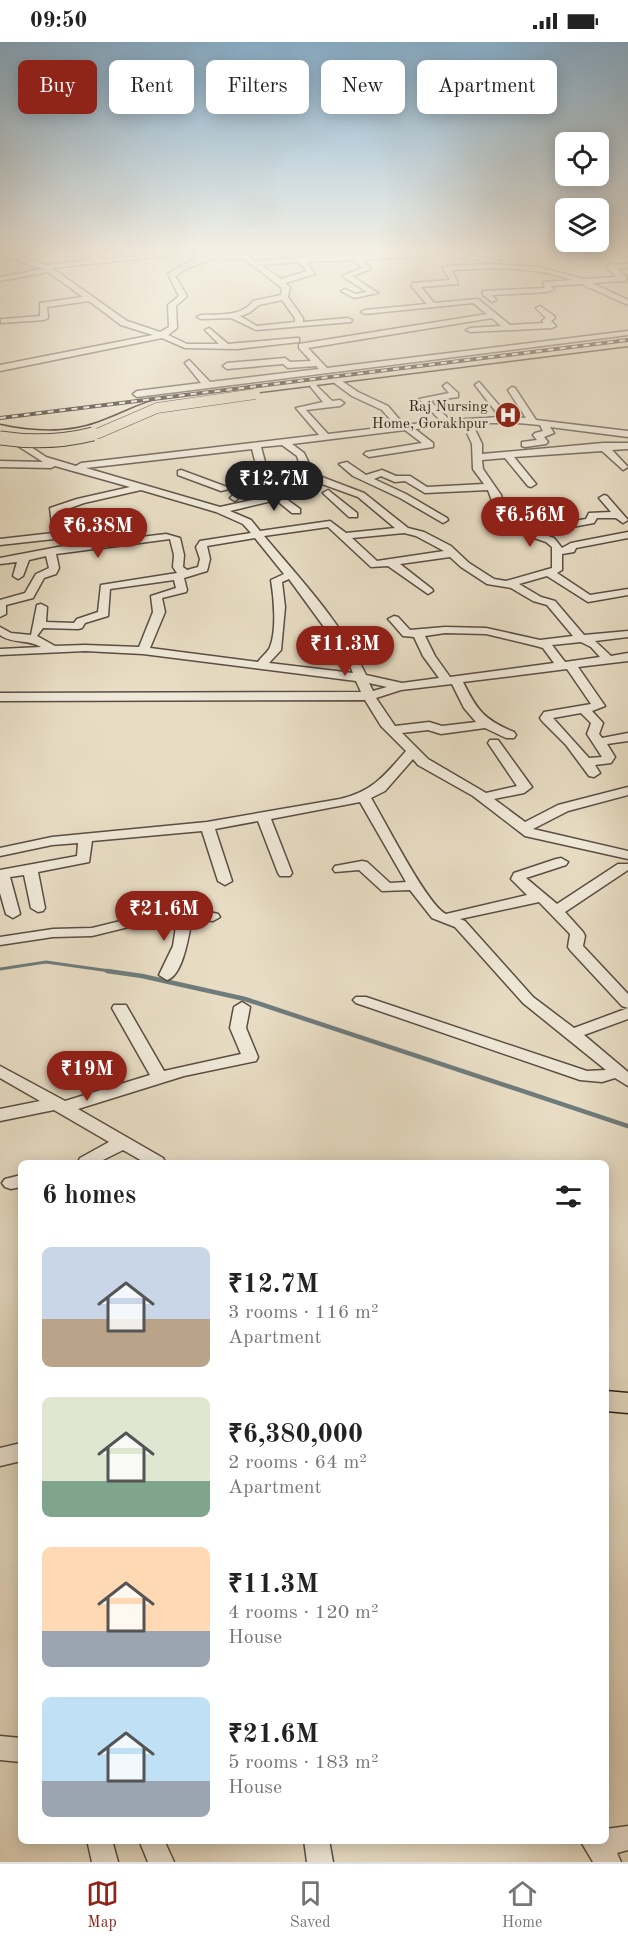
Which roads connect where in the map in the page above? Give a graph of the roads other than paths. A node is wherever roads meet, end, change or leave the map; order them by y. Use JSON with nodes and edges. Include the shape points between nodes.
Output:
{"nodes":[{"id":1,"x":150,"y":338,"type":"edge"},
{"id":2,"x":165,"y":338,"type":"edge"},
{"id":3,"x":217,"y":338,"type":"edge"},
{"id":4,"x":246,"y":338,"type":"edge"},
{"id":5,"x":294,"y":338,"type":"edge"},
{"id":6,"x":335,"y":338,"type":"edge"},
{"id":7,"x":569,"y":338,"type":"edge"},
{"id":8,"x":589,"y":338,"type":"edge"},
{"id":9,"x":572,"y":340,"type":"junction"},
{"id":10,"x":269,"y":343,"type":"junction"},
{"id":11,"x":299,"y":343,"type":"junction"},
{"id":12,"x":628,"y":344,"type":"edge"},
{"id":13,"x":254,"y":345,"type":"junction"},
{"id":14,"x":226,"y":347,"type":"junction"},
{"id":15,"x":628,"y":348,"type":"edge"},
{"id":16,"x":282,"y":358,"type":"dead end"},
{"id":17,"x":189,"y":363,"type":"dead end"},
{"id":18,"x":318,"y":363,"type":"junction"},
{"id":19,"x":0,"y":368,"type":"edge"},
{"id":20,"x":326,"y":372,"type":"junction"},
{"id":21,"x":338,"y":381,"type":"junction"},
{"id":22,"x":241,"y":382,"type":"junction"},
{"id":23,"x":479,"y":385,"type":"dead end"},
{"id":24,"x":208,"y":386,"type":"junction"},
{"id":25,"x":314,"y":386,"type":"junction"},
{"id":26,"x":447,"y":386,"type":"dead end"},
{"id":27,"x":513,"y":390,"type":"dead end"},
{"id":28,"x":253,"y":392,"type":"junction"},
{"id":29,"x":137,"y":394,"type":"dead end"},
{"id":30,"x":340,"y":403,"type":"dead end"},
{"id":31,"x":329,"y":404,"type":"junction"},
{"id":32,"x":466,"y":420,"type":"junction"},
{"id":33,"x":507,"y":420,"type":"junction"},
{"id":34,"x":537,"y":422,"type":"junction"},
{"id":35,"x":448,"y":423,"type":"junction"},
{"id":36,"x":0,"y":428,"type":"edge"},
{"id":37,"x":404,"y":428,"type":"junction"},
{"id":38,"x":628,"y":434,"type":"edge"},
{"id":39,"x":0,"y":436,"type":"edge"},
{"id":40,"x":326,"y":437,"type":"junction"},
{"id":41,"x":284,"y":442,"type":"junction"},
{"id":42,"x":256,"y":445,"type":"junction"},
{"id":43,"x":603,"y":446,"type":"junction"},
{"id":44,"x":628,"y":446,"type":"edge"},
{"id":45,"x":369,"y":454,"type":"dead end"},
{"id":46,"x":511,"y":454,"type":"junction"},
{"id":47,"x":478,"y":457,"type":"junction"},
{"id":48,"x":0,"y":464,"type":"edge"},
{"id":49,"x":344,"y":464,"type":"dead end"},
{"id":50,"x":73,"y":467,"type":"junction"},
{"id":51,"x":623,"y":467,"type":"dead end"},
{"id":52,"x":181,"y":473,"type":"dead end"},
{"id":53,"x":366,"y":478,"type":"junction"},
{"id":54,"x":320,"y":481,"type":"junction"},
{"id":55,"x":531,"y":483,"type":"dead end"},
{"id":56,"x":142,"y":487,"type":"junction"},
{"id":57,"x":490,"y":487,"type":"junction"},
{"id":58,"x":328,"y":493,"type":"dead end"},
{"id":59,"x":278,"y":497,"type":"junction"},
{"id":60,"x":235,"y":498,"type":"dead end"},
{"id":61,"x":368,"y":500,"type":"junction"},
{"id":62,"x":191,"y":501,"type":"junction"},
{"id":63,"x":341,"y":504,"type":"junction"},
{"id":64,"x":220,"y":510,"type":"junction"},
{"id":65,"x":296,"y":511,"type":"dead end"},
{"id":66,"x":353,"y":515,"type":"dead end"},
{"id":67,"x":619,"y":515,"type":"junction"},
{"id":68,"x":595,"y":518,"type":"junction"},
{"id":69,"x":443,"y":520,"type":"dead end"},
{"id":70,"x":628,"y":528,"type":"edge"},
{"id":71,"x":404,"y":530,"type":"junction"},
{"id":72,"x":528,"y":531,"type":"junction"},
{"id":73,"x":258,"y":534,"type":"junction"},
{"id":74,"x":628,"y":535,"type":"edge"},
{"id":75,"x":59,"y":536,"type":"junction"},
{"id":76,"x":343,"y":536,"type":"junction"},
{"id":77,"x":0,"y":542,"type":"edge"},
{"id":78,"x":596,"y":542,"type":"junction"},
{"id":79,"x":54,"y":551,"type":"junction"},
{"id":80,"x":558,"y":551,"type":"junction"},
{"id":81,"x":454,"y":553,"type":"junction"},
{"id":82,"x":24,"y":558,"type":"junction"},
{"id":83,"x":0,"y":561,"type":"edge"},
{"id":84,"x":391,"y":563,"type":"junction"},
{"id":85,"x":550,"y":573,"type":"junction"},
{"id":86,"x":181,"y":575,"type":"junction"},
{"id":87,"x":291,"y":575,"type":"junction"},
{"id":88,"x":18,"y":576,"type":"dead end"},
{"id":89,"x":506,"y":584,"type":"junction"},
{"id":90,"x":428,"y":591,"type":"dead end"},
{"id":91,"x":628,"y":592,"type":"edge"},
{"id":92,"x":584,"y":597,"type":"junction"},
{"id":93,"x":551,"y":603,"type":"junction"},
{"id":94,"x":41,"y":607,"type":"dead end"},
{"id":95,"x":0,"y":614,"type":"edge"},
{"id":96,"x":394,"y":619,"type":"dead end"},
{"id":97,"x":40,"y":625,"type":"junction"},
{"id":98,"x":0,"y":630,"type":"edge"},
{"id":99,"x":418,"y":633,"type":"junction"},
{"id":100,"x":628,"y":634,"type":"edge"},
{"id":101,"x":31,"y":637,"type":"junction"},
{"id":102,"x":579,"y":637,"type":"junction"},
{"id":103,"x":540,"y":643,"type":"junction"},
{"id":104,"x":51,"y":648,"type":"junction"},
{"id":105,"x":143,"y":651,"type":"junction"},
{"id":106,"x":0,"y":652,"type":"edge"},
{"id":107,"x":628,"y":657,"type":"edge"},
{"id":108,"x":608,"y":659,"type":"junction"},
{"id":109,"x":566,"y":664,"type":"junction"},
{"id":110,"x":261,"y":667,"type":"junction"},
{"id":111,"x":361,"y":678,"type":"junction"},
{"id":112,"x":451,"y":680,"type":"junction"},
{"id":113,"x":400,"y":687,"type":"junction"},
{"id":114,"x":369,"y":696,"type":"junction"},
{"id":115,"x":0,"y":697,"type":"edge"},
{"id":116,"x":584,"y":708,"type":"junction"},
{"id":117,"x":484,"y":725,"type":"junction"},
{"id":118,"x":392,"y":730,"type":"junction"},
{"id":119,"x":510,"y":735,"type":"dead end"},
{"id":120,"x":628,"y":737,"type":"edge"},
{"id":121,"x":599,"y":742,"type":"junction"},
{"id":122,"x":494,"y":743,"type":"dead end"},
{"id":123,"x":413,"y":751,"type":"junction"},
{"id":124,"x":628,"y":791,"type":"edge"},
{"id":125,"x":364,"y":797,"type":"junction"},
{"id":126,"x":483,"y":797,"type":"junction"},
{"id":127,"x":263,"y":816,"type":"junction"},
{"id":128,"x":207,"y":826,"type":"junction"},
{"id":129,"x":524,"y":828,"type":"junction"},
{"id":130,"x":85,"y":838,"type":"junction"},
{"id":131,"x":0,"y":852,"type":"edge"},
{"id":132,"x":561,"y":862,"type":"dead end"},
{"id":133,"x":626,"y":864,"type":"edge"},
{"id":134,"x":30,"y":868,"type":"junction"},
{"id":135,"x":340,"y":869,"type":"dead end"},
{"id":136,"x":285,"y":873,"type":"dead end"},
{"id":137,"x":1,"y":874,"type":"edge"},
{"id":138,"x":225,"y":881,"type":"dead end"},
{"id":139,"x":415,"y":885,"type":"junction"},
{"id":140,"x":537,"y":897,"type":"junction"},
{"id":141,"x":38,"y":908,"type":"dead end"},
{"id":142,"x":556,"y":911,"type":"junction"},
{"id":143,"x":13,"y":914,"type":"dead end"},
{"id":144,"x":184,"y":915,"type":"junction"},
{"id":145,"x":213,"y":917,"type":"dead end"},
{"id":146,"x":446,"y":918,"type":"junction"},
{"id":147,"x":0,"y":941,"type":"edge"},
{"id":148,"x":167,"y":975,"type":"dead end"},
{"id":149,"x":361,"y":1000,"type":"dead end"},
{"id":150,"x":628,"y":1003,"type":"edge"},
{"id":151,"x":242,"y":1007,"type":"dead end"},
{"id":152,"x":120,"y":1008,"type":"dead end"},
{"id":153,"x":628,"y":1013,"type":"edge"},
{"id":154,"x":572,"y":1034,"type":"junction"},
{"id":155,"x":0,"y":1071,"type":"edge"},
{"id":156,"x":622,"y":1076,"type":"edge"},
{"id":157,"x":159,"y":1077,"type":"junction"},
{"id":158,"x":58,"y":1106,"type":"junction"},
{"id":159,"x":0,"y":1115,"type":"edge"},
{"id":160,"x":123,"y":1142,"type":"junction"},
{"id":161,"x":90,"y":1160,"type":"edge"},
{"id":162,"x":154,"y":1160,"type":"edge"},
{"id":163,"x":609,"y":1401,"type":"edge"},
{"id":164,"x":628,"y":1403,"type":"edge"},
{"id":165,"x":18,"y":1453,"type":"edge"},
{"id":166,"x":0,"y":1457,"type":"edge"},
{"id":167,"x":0,"y":1748,"type":"edge"},
{"id":168,"x":18,"y":1750,"type":"edge"},
{"id":169,"x":628,"y":1838,"type":"edge"},
{"id":170,"x":100,"y":1844,"type":"edge"},
{"id":171,"x":153,"y":1844,"type":"edge"},
{"id":172,"x":317,"y":1844,"type":"edge"},
{"id":173,"x":598,"y":1849,"type":"edge"},
{"id":174,"x":105,"y":1862,"type":"edge"},
{"id":175,"x":161,"y":1862,"type":"edge"},
{"id":176,"x":320,"y":1862,"type":"edge"}],
"edges":[{"from":1,"to":19,"type":"street"},
{"from":2,"to":14,"type":"street","via":[[185,346]]},
{"from":3,"to":14,"type":"street"},
{"from":4,"to":13,"type":"street"},
{"from":5,"to":11,"type":"street"},
{"from":6,"to":11,"type":"street"},
{"from":7,"to":9,"type":"street"},
{"from":8,"to":9,"type":"street"},
{"from":9,"to":20,"type":"street"},
{"from":10,"to":11,"type":"street"},
{"from":10,"to":13,"type":"street"},
{"from":10,"to":16,"type":"street"},
{"from":11,"to":18,"type":"street"},
{"from":12,"to":21,"type":"main road"},
{"from":13,"to":14,"type":"street"},
{"from":15,"to":21,"type":"main road"},
{"from":17,"to":24,"type":"street"},
{"from":18,"to":20,"type":"street"},
{"from":18,"to":22,"type":"street","via":[[225,362]]},
{"from":20,"to":22,"type":"street"},
{"from":21,"to":25,"type":"main road"},
{"from":21,"to":28,"type":"main road"},
{"from":21,"to":37,"type":"street","via":[[385,408]]},
{"from":22,"to":24,"type":"street"},
{"from":23,"to":33,"type":"street"},
{"from":24,"to":29,"type":"street"},
{"from":25,"to":28,"type":"main road"},
{"from":25,"to":31,"type":"street"},
{"from":26,"to":35,"type":"street","via":[[455,395],[423,399]]},
{"from":27,"to":34,"type":"street"},
{"from":28,"to":36,"type":"main road","via":[[154,402],[101,425],[75,431],[35,433]]},
{"from":28,"to":39,"type":"main road","bridge":true,"via":[[157,408],[99,433],[64,441],[28,442]]},
{"from":30,"to":31,"type":"street"},
{"from":31,"to":40,"type":"street","via":[[300,409]]},
{"from":32,"to":33,"type":"street"},
{"from":32,"to":35,"type":"street"},
{"from":32,"to":47,"type":"street","via":[[477,444]]},
{"from":33,"to":34,"type":"street"},
{"from":34,"to":38,"type":"street"},
{"from":34,"to":46,"type":"street","via":[[549,433],[538,435],[543,442],[509,445]]},
{"from":35,"to":37,"type":"street"},
{"from":37,"to":40,"type":"street"},
{"from":37,"to":45,"type":"street","via":[[430,446]]},
{"from":39,"to":50,"type":"street","via":[[10,437],[43,459]]},
{"from":40,"to":41,"type":"street"},
{"from":41,"to":42,"type":"street"},
{"from":41,"to":54,"type":"street","via":[[301,455],[307,472]]},
{"from":42,"to":50,"type":"street"},
{"from":42,"to":60,"type":"street","via":[[263,473]]},
{"from":43,"to":44,"type":"street"},
{"from":43,"to":46,"type":"street"},
{"from":43,"to":51,"type":"street"},
{"from":46,"to":47,"type":"street"},
{"from":46,"to":55,"type":"street"},
{"from":47,"to":57,"type":"street","via":[[478,469]]},
{"from":48,"to":50,"type":"street"},
{"from":49,"to":53,"type":"street"},
{"from":50,"to":56,"type":"street"},
{"from":52,"to":62,"type":"street","via":[[227,485]]},
{"from":53,"to":57,"type":"street","via":[[382,474],[407,478],[425,490]]},
{"from":53,"to":69,"type":"street"},
{"from":54,"to":59,"type":"street"},
{"from":54,"to":61,"type":"street"},
{"from":56,"to":62,"type":"street"},
{"from":56,"to":75,"type":"street","via":[[54,510]]},
{"from":57,"to":72,"type":"street","via":[[501,509]]},
{"from":58,"to":63,"type":"street"},
{"from":59,"to":64,"type":"street"},
{"from":59,"to":65,"type":"street"},
{"from":61,"to":63,"type":"street"},
{"from":61,"to":71,"type":"street"},
{"from":62,"to":64,"type":"street"},
{"from":63,"to":66,"type":"street"},
{"from":64,"to":73,"type":"street","via":[[247,522]]},
{"from":67,"to":68,"type":"street"},
{"from":67,"to":68,"type":"street","via":[[606,500],[596,505]]},
{"from":67,"to":70,"type":"street"},
{"from":68,"to":72,"type":"street"},
{"from":68,"to":78,"type":"street"},
{"from":71,"to":76,"type":"street"},
{"from":71,"to":81,"type":"street","via":[[420,534]]},
{"from":72,"to":80,"type":"street","via":[[554,542]]},
{"from":73,"to":76,"type":"street","via":[[327,523]]},
{"from":73,"to":86,"type":"street","via":[[204,543],[202,569]]},
{"from":73,"to":87,"type":"street"},
{"from":74,"to":78,"type":"street"},
{"from":75,"to":77,"type":"street"},
{"from":75,"to":79,"type":"street","via":[[61,546]]},
{"from":76,"to":84,"type":"street","via":[[372,564]]},
{"from":78,"to":80,"type":"street"},
{"from":79,"to":82,"type":"street"},
{"from":79,"to":86,"type":"street","via":[[171,537],[179,555]]},
{"from":79,"to":95,"type":"street","via":[[53,571],[40,576],[28,598],[1,603]]},
{"from":80,"to":85,"type":"street","via":[[558,568]]},
{"from":81,"to":84,"type":"street"},
{"from":81,"to":89,"type":"street","via":[[490,582]]},
{"from":82,"to":83,"type":"street"},
{"from":82,"to":88,"type":"street"},
{"from":84,"to":90,"type":"street"},
{"from":85,"to":89,"type":"street"},
{"from":85,"to":92,"type":"street"},
{"from":86,"to":97,"type":"street","via":[[105,587],[104,614],[81,621],[75,627]]},
{"from":86,"to":105,"type":"street","via":[[182,590],[156,596],[159,612]]},
{"from":87,"to":110,"type":"street","via":[[276,580],[281,613],[275,650]]},
{"from":87,"to":111,"type":"street","via":[[352,657]]},
{"from":89,"to":93,"type":"street"},
{"from":91,"to":92,"type":"street"},
{"from":92,"to":93,"type":"street"},
{"from":93,"to":102,"type":"street"},
{"from":94,"to":97,"type":"street"},
{"from":96,"to":99,"type":"street","via":[[404,633]]},
{"from":97,"to":101,"type":"street"},
{"from":98,"to":101,"type":"street","via":[[8,636]]},
{"from":99,"to":103,"type":"street","via":[[486,631]]},
{"from":99,"to":112,"type":"street","via":[[429,656]]},
{"from":100,"to":102,"type":"street"},
{"from":101,"to":104,"type":"street"},
{"from":102,"to":103,"type":"street"},
{"from":102,"to":108,"type":"street","via":[[595,645]]},
{"from":103,"to":109,"type":"street"},
{"from":104,"to":105,"type":"street"},
{"from":104,"to":106,"type":"street"},
{"from":105,"to":110,"type":"street"},
{"from":107,"to":108,"type":"street"},
{"from":108,"to":109,"type":"street"},
{"from":109,"to":112,"type":"street"},
{"from":109,"to":116,"type":"street","via":[[599,704]]},
{"from":110,"to":111,"type":"street"},
{"from":111,"to":113,"type":"street"},
{"from":111,"to":114,"type":"street"},
{"from":112,"to":113,"type":"street"},
{"from":112,"to":117,"type":"street"},
{"from":113,"to":114,"type":"street"},
{"from":114,"to":115,"type":"street"},
{"from":114,"to":118,"type":"street"},
{"from":116,"to":121,"type":"street","via":[[597,725],[593,734]]},
{"from":116,"to":121,"type":"street","via":[[546,718],[590,768],[608,759]]},
{"from":117,"to":118,"type":"street"},
{"from":117,"to":119,"type":"street"},
{"from":118,"to":123,"type":"street"},
{"from":120,"to":121,"type":"street"},
{"from":122,"to":126,"type":"street","via":[[525,787]]},
{"from":123,"to":125,"type":"street","via":[[380,788]]},
{"from":123,"to":126,"type":"street","via":[[423,762]]},
{"from":124,"to":129,"type":"street","via":[[563,808]]},
{"from":125,"to":127,"type":"street"},
{"from":125,"to":139,"type":"street"},
{"from":126,"to":129,"type":"street"},
{"from":127,"to":128,"type":"street"},
{"from":127,"to":136,"type":"street"},
{"from":128,"to":130,"type":"street"},
{"from":128,"to":138,"type":"street"},
{"from":129,"to":133,"type":"street","via":[[530,833],[608,852]]},
{"from":130,"to":131,"type":"street"},
{"from":130,"to":134,"type":"street","via":[[84,859]]},
{"from":132,"to":140,"type":"street","via":[[519,876]]},
{"from":133,"to":142,"type":"street"},
{"from":134,"to":137,"type":"street"},
{"from":134,"to":141,"type":"street"},
{"from":135,"to":139,"type":"street","via":[[362,865],[387,888]]},
{"from":137,"to":143,"type":"street"},
{"from":139,"to":146,"type":"street","via":[[437,915]]},
{"from":140,"to":142,"type":"street"},
{"from":140,"to":146,"type":"street"},
{"from":142,"to":150,"type":"street","via":[[578,936],[575,947]]},
{"from":144,"to":145,"type":"street"},
{"from":144,"to":147,"type":"street","via":[[146,918],[92,932]]},
{"from":144,"to":148,"type":"street","via":[[180,946]]},
{"from":146,"to":154,"type":"street","via":[[460,924],[517,990]]},
{"from":149,"to":156,"type":"street","via":[[585,1076]]},
{"from":151,"to":157,"type":"street","via":[[238,1028],[250,1057]]},
{"from":152,"to":157,"type":"street"},
{"from":153,"to":154,"type":"street"},
{"from":154,"to":156,"type":"street"},
{"from":155,"to":158,"type":"street"},
{"from":157,"to":158,"type":"street"},
{"from":158,"to":159,"type":"street"},
{"from":158,"to":160,"type":"street"},
{"from":160,"to":161,"type":"street"},
{"from":160,"to":162,"type":"street"},
{"from":163,"to":164,"type":"main road"},
{"from":165,"to":166,"type":"street"},
{"from":167,"to":168,"type":"street"},
{"from":169,"to":173,"type":"street"},
{"from":170,"to":174,"type":"street"},
{"from":171,"to":175,"type":"street"},
{"from":172,"to":176,"type":"street"}]}
